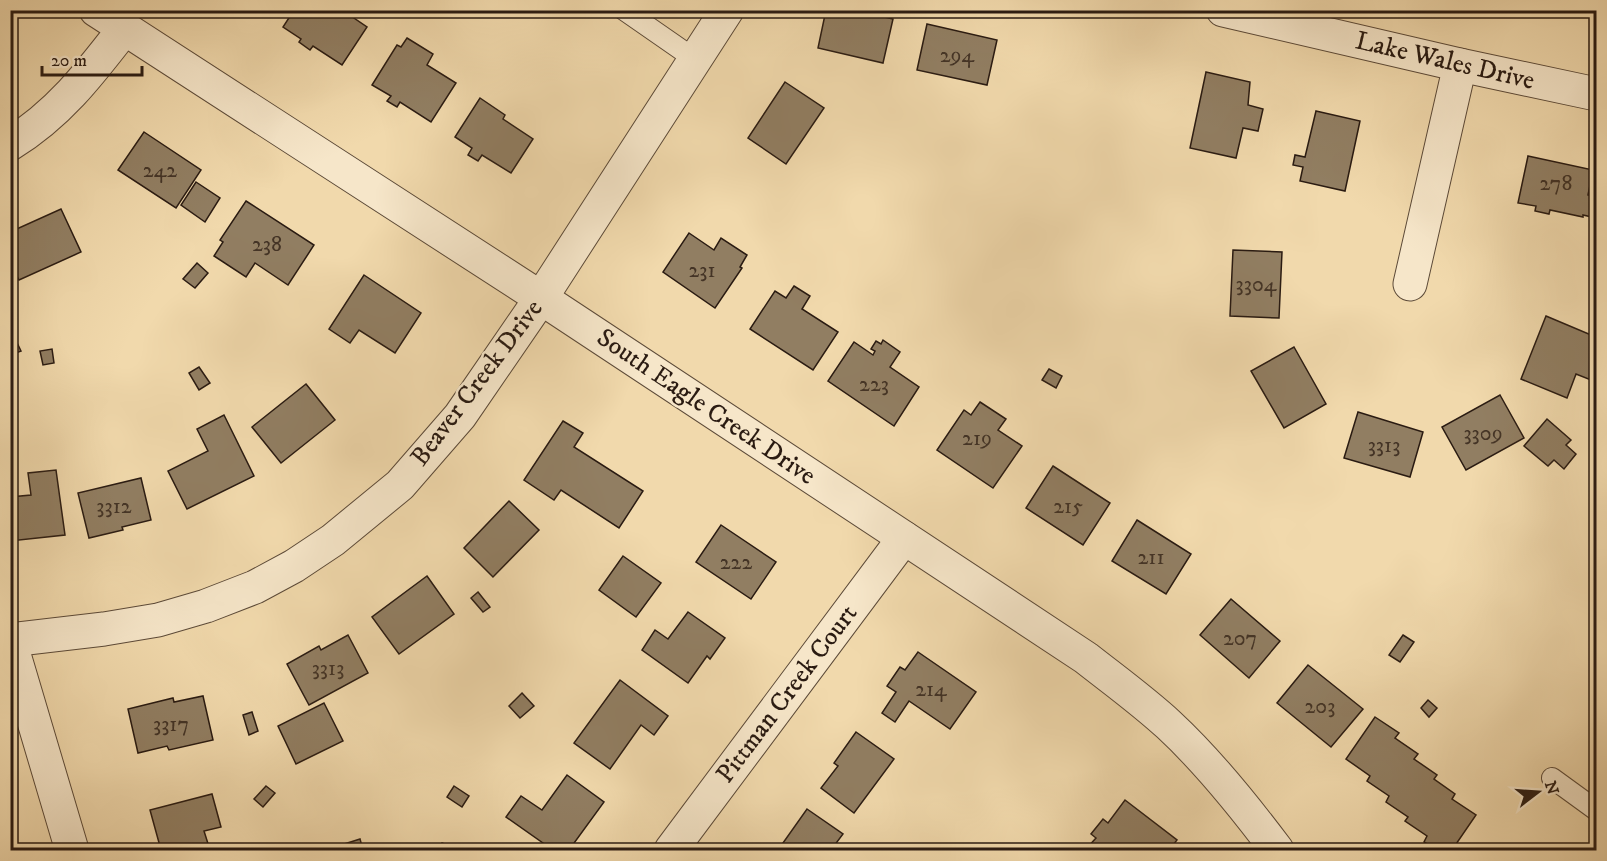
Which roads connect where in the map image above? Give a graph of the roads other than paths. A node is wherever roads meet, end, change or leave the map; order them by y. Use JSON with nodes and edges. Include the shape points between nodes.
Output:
{"nodes":[{"id":1,"x":96,"y":10,"type":"edge"},
{"id":2,"x":624,"y":10,"type":"edge"},
{"id":3,"x":727,"y":10,"type":"edge"},
{"id":4,"x":1223,"y":10,"type":"edge"},
{"id":5,"x":124,"y":29,"type":"junction"},
{"id":6,"x":696,"y":60,"type":"junction"},
{"id":7,"x":1460,"y":65,"type":"junction"},
{"id":8,"x":1596,"y":94,"type":"edge"},
{"id":9,"x":10,"y":144,"type":"edge"},
{"id":10,"x":1410,"y":284,"type":"dead end"},
{"id":11,"x":541,"y":298,"type":"junction"},
{"id":12,"x":903,"y":538,"type":"junction"},
{"id":13,"x":10,"y":641,"type":"edge"},
{"id":14,"x":1552,"y":778,"type":"dead end"},
{"id":15,"x":1596,"y":810,"type":"edge"},
{"id":16,"x":72,"y":850,"type":"edge"},
{"id":17,"x":670,"y":850,"type":"edge"},
{"id":18,"x":1276,"y":850,"type":"edge"}],
"edges":[{"from":1,"to":5,"type":"street","name":"South Eagle Creek Drive"},
{"from":2,"to":6,"type":"lane"},
{"from":3,"to":6,"type":"street","name":"Beaver Creek Drive"},
{"from":4,"to":7,"type":"street","name":"Lake Wales Drive"},
{"from":5,"to":9,"type":"street","via":[[81,84],[46,119]]},
{"from":5,"to":11,"type":"street","name":"South Eagle Creek Drive"},
{"from":6,"to":11,"type":"street","name":"Beaver Creek Drive"},
{"from":7,"to":8,"type":"street","name":"Lake Wales Drive"},
{"from":7,"to":10,"type":"street"},
{"from":11,"to":12,"type":"street","name":"South Eagle Creek Drive"},
{"from":11,"to":13,"type":"street","name":"Beaver Creek Drive","via":[[460,416],[400,485],[294,567],[255,587],[158,620]]},
{"from":12,"to":17,"type":"street","name":"Pittman Creek Court"},
{"from":12,"to":18,"type":"street","name":"South Eagle Creek Drive","via":[[1086,658],[1146,704],[1226,785]]},
{"from":13,"to":16,"type":"street"},
{"from":14,"to":15,"type":"lane"}]}
